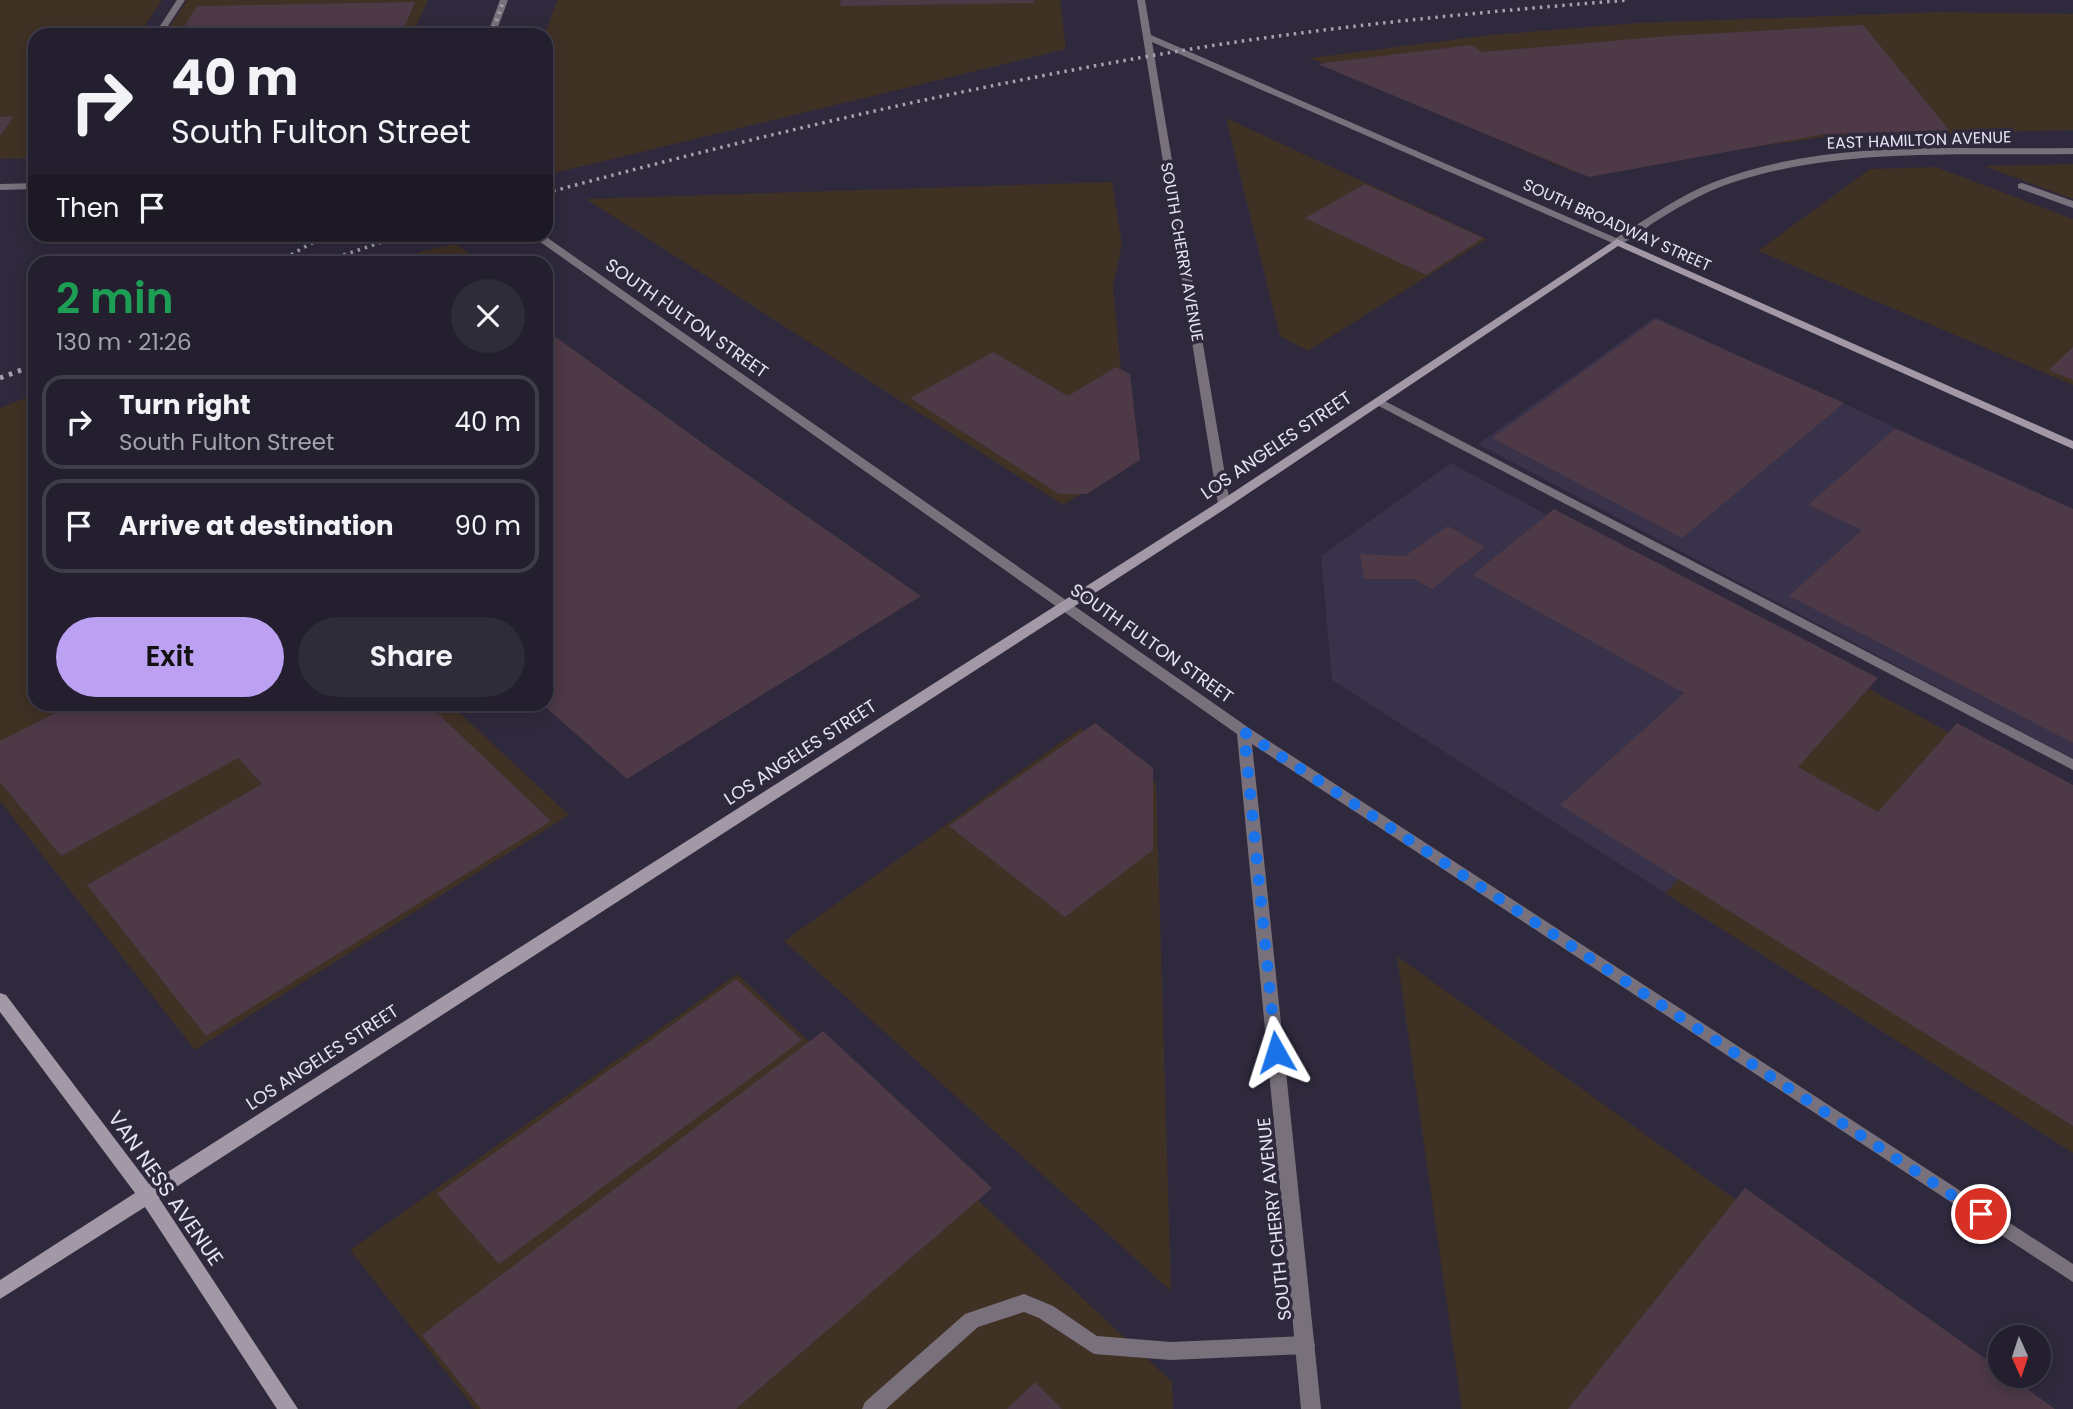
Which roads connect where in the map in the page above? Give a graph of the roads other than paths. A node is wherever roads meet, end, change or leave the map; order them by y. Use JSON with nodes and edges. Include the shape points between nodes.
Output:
{"nodes":[{"id":1,"x":181,"y":0,"type":"edge"},
{"id":2,"x":504,"y":0,"type":"edge"},
{"id":3,"x":1141,"y":0,"type":"edge"},
{"id":4,"x":163,"y":28,"type":"edge"},
{"id":5,"x":494,"y":28,"type":"edge"},
{"id":6,"x":1147,"y":36,"type":"junction"},
{"id":7,"x":2073,"y":151,"type":"edge"},
{"id":8,"x":28,"y":186,"type":"edge"},
{"id":9,"x":2022,"y":186,"type":"dead end"},
{"id":10,"x":0,"y":187,"type":"edge"},
{"id":11,"x":2073,"y":205,"type":"edge"},
{"id":12,"x":545,"y":242,"type":"edge"},
{"id":13,"x":1617,"y":242,"type":"junction"},
{"id":14,"x":1379,"y":401,"type":"junction"},
{"id":15,"x":2073,"y":445,"type":"edge"},
{"id":16,"x":1224,"y":504,"type":"junction"},
{"id":17,"x":1067,"y":606,"type":"junction"},
{"id":18,"x":1244,"y":732,"type":"junction"},
{"id":19,"x":2073,"y":765,"type":"edge"},
{"id":20,"x":0,"y":1000,"type":"edge"},
{"id":21,"x":146,"y":1194,"type":"junction"},
{"id":22,"x":2073,"y":1274,"type":"edge"},
{"id":23,"x":0,"y":1290,"type":"edge"},
{"id":24,"x":1306,"y":1345,"type":"junction"},
{"id":25,"x":288,"y":1409,"type":"edge"},
{"id":26,"x":872,"y":1409,"type":"edge"},
{"id":27,"x":1311,"y":1409,"type":"edge"}],
"edges":[{"from":1,"to":4,"type":"street"},
{"from":2,"to":5,"type":"street"},
{"from":3,"to":6,"type":"street","name":"SOUTH CHERRY AVENUE"},
{"from":6,"to":13,"type":"street","name":"SOUTH BROADWAY STREET"},
{"from":6,"to":16,"type":"street","name":"SOUTH CHERRY AVENUE"},
{"from":7,"to":13,"type":"street","name":"EAST HAMILTON AVENUE","via":[[1843,156],[1783,166],[1729,180],[1686,199]]},
{"from":8,"to":10,"type":"street"},
{"from":9,"to":11,"type":"street"},
{"from":12,"to":17,"type":"street","name":"SOUTH FULTON STREET"},
{"from":13,"to":14,"type":"street","name":"LOS ANGELES STREET"},
{"from":13,"to":15,"type":"street","name":"SOUTH BROADWAY STREET"},
{"from":14,"to":16,"type":"street","name":"LOS ANGELES STREET"},
{"from":14,"to":19,"type":"street"},
{"from":16,"to":17,"type":"street","name":"LOS ANGELES STREET"},
{"from":17,"to":18,"type":"street","name":"SOUTH FULTON STREET"},
{"from":17,"to":21,"type":"street","name":"LOS ANGELES STREET"},
{"from":18,"to":22,"type":"street","name":"SOUTH FULTON STREET"},
{"from":18,"to":24,"type":"street","name":"SOUTH CHERRY AVENUE"},
{"from":20,"to":21,"type":"street","name":"VAN NESS AVENUE"},
{"from":21,"to":23,"type":"street","name":"LOS ANGELES STREET"},
{"from":21,"to":25,"type":"street","name":"VAN NESS AVENUE"},
{"from":24,"to":26,"type":"street","via":[[1129,1349],[1094,1345],[1046,1312],[1024,1303],[972,1320]]},
{"from":24,"to":27,"type":"street","name":"SOUTH CHERRY AVENUE"}]}
